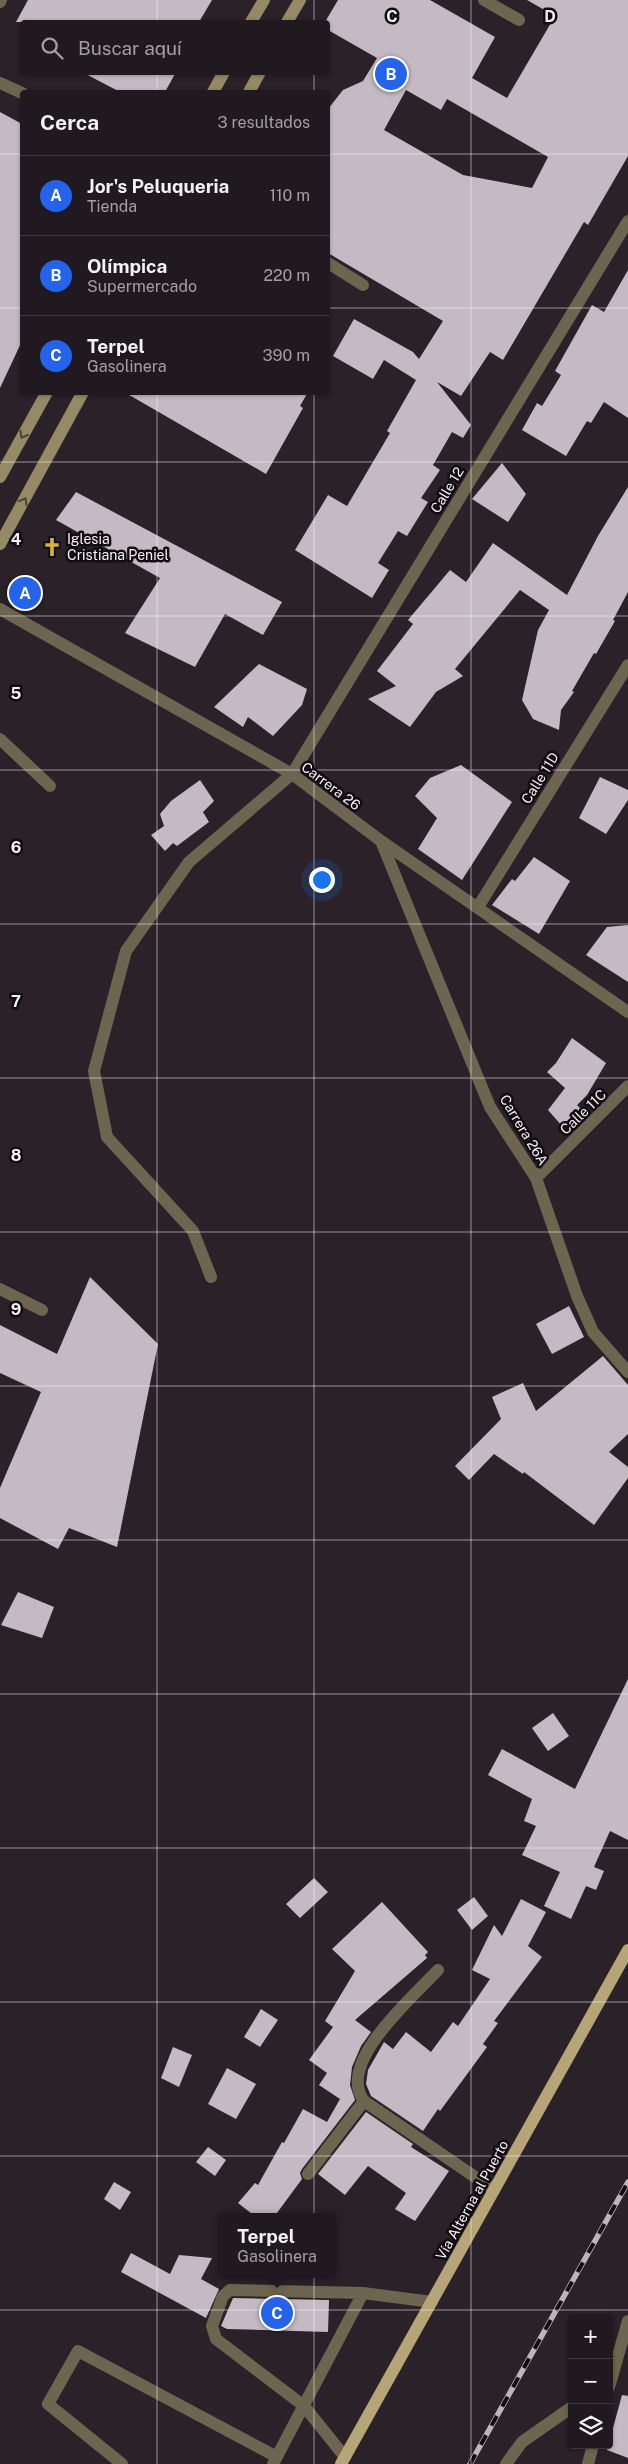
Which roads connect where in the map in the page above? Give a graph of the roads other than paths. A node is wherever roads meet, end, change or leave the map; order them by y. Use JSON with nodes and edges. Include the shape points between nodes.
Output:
{"nodes":[{"id":1,"x":264,"y":0,"type":"edge"},
{"id":2,"x":300,"y":0,"type":"edge"},
{"id":3,"x":484,"y":0,"type":"edge"},
{"id":4,"x":252,"y":20,"type":"edge"},
{"id":5,"x":288,"y":20,"type":"edge"},
{"id":6,"x":519,"y":20,"type":"dead end"},
{"id":7,"x":222,"y":75,"type":"edge"},
{"id":8,"x":258,"y":75,"type":"edge"},
{"id":9,"x":0,"y":83,"type":"edge"},
{"id":10,"x":214,"y":90,"type":"edge"},
{"id":11,"x":250,"y":90,"type":"edge"},
{"id":12,"x":20,"y":91,"type":"edge"},
{"id":13,"x":628,"y":220,"type":"edge"},
{"id":14,"x":330,"y":264,"type":"edge"},
{"id":15,"x":363,"y":285,"type":"dead end"},
{"id":16,"x":45,"y":395,"type":"edge"},
{"id":17,"x":82,"y":395,"type":"edge"},
{"id":18,"x":0,"y":477,"type":"edge"},
{"id":19,"x":0,"y":544,"type":"edge"},
{"id":20,"x":0,"y":609,"type":"edge"},
{"id":21,"x":628,"y":665,"type":"edge"},
{"id":22,"x":0,"y":739,"type":"edge"},
{"id":23,"x":292,"y":774,"type":"junction"},
{"id":24,"x":50,"y":786,"type":"dead end"},
{"id":25,"x":381,"y":841,"type":"junction"},
{"id":26,"x":478,"y":907,"type":"junction"},
{"id":27,"x":628,"y":1012,"type":"edge"},
{"id":28,"x":628,"y":1086,"type":"edge"},
{"id":29,"x":536,"y":1178,"type":"junction"},
{"id":30,"x":211,"y":1277,"type":"dead end"},
{"id":31,"x":0,"y":1290,"type":"edge"},
{"id":32,"x":42,"y":1310,"type":"dead end"},
{"id":33,"x":628,"y":1372,"type":"edge"},
{"id":34,"x":628,"y":1950,"type":"edge"},
{"id":35,"x":438,"y":1970,"type":"dead end"},
{"id":36,"x":364,"y":2101,"type":"junction"},
{"id":37,"x":308,"y":2174,"type":"dead end"},
{"id":38,"x":494,"y":2190,"type":"junction"},
{"id":39,"x":364,"y":2293,"type":"junction"},
{"id":40,"x":432,"y":2302,"type":"junction"},
{"id":41,"x":628,"y":2321,"type":"edge"},
{"id":42,"x":613,"y":2372,"type":"edge"},
{"id":43,"x":304,"y":2406,"type":"junction"},
{"id":44,"x":568,"y":2410,"type":"edge"},
{"id":45,"x":592,"y":2449,"type":"edge"},
{"id":46,"x":275,"y":2460,"type":"edge"},
{"id":47,"x":343,"y":2461,"type":"edge"},
{"id":48,"x":122,"y":2464,"type":"edge"},
{"id":49,"x":506,"y":2464,"type":"edge"},
{"id":50,"x":588,"y":2464,"type":"edge"}],
"edges":[{"from":1,"to":4,"type":"main road"},
{"from":2,"to":5,"type":"main road"},
{"from":3,"to":6,"type":"street"},
{"from":7,"to":10,"type":"main road"},
{"from":8,"to":11,"type":"main road"},
{"from":9,"to":12,"type":"street"},
{"from":13,"to":23,"type":"street","name":"Calle 12"},
{"from":14,"to":15,"type":"street"},
{"from":16,"to":18,"type":"main road","one_way":true},
{"from":19,"to":17,"type":"main road","one_way":true},
{"from":20,"to":23,"type":"street","name":"Carrera 26"},
{"from":21,"to":26,"type":"street","name":"Calle 11D"},
{"from":22,"to":24,"type":"street"},
{"from":23,"to":25,"type":"street","name":"Carrera 26"},
{"from":23,"to":30,"type":"street","name":"Calle 12","via":[[189,862],[126,951],[94,1071],[107,1137],[193,1231]]},
{"from":25,"to":26,"type":"street","name":"Carrera 26"},
{"from":25,"to":29,"type":"street","name":"Carrera 26A","via":[[490,1107]]},
{"from":26,"to":27,"type":"street","name":"Carrera 26"},
{"from":28,"to":29,"type":"street","name":"Calle 11C"},
{"from":29,"to":33,"type":"street","name":"Carrera 26A","via":[[577,1296],[593,1332]]},
{"from":31,"to":32,"type":"street"},
{"from":34,"to":38,"type":"main road","name":"Vía Alterna al Puerto"},
{"from":35,"to":36,"type":"street","via":[[372,2042],[362,2060],[357,2079],[358,2094]]},
{"from":36,"to":37,"type":"street"},
{"from":36,"to":38,"type":"street"},
{"from":38,"to":40,"type":"main road","name":"Vía Alterna al Puerto"},
{"from":39,"to":40,"type":"street"},
{"from":39,"to":43,"type":"street"},
{"from":39,"to":43,"type":"street","via":[[230,2290],[223,2296],[212,2326],[216,2339]]},
{"from":40,"to":47,"type":"main road","name":"Vía Alterna al Puerto"},
{"from":41,"to":42,"type":"street"},
{"from":43,"to":46,"type":"street"},
{"from":43,"to":47,"type":"street"},
{"from":44,"to":49,"type":"street","via":[[522,2442]]},
{"from":45,"to":50,"type":"street"},
{"from":46,"to":48,"type":"street","via":[[78,2351],[48,2404]]}]}
